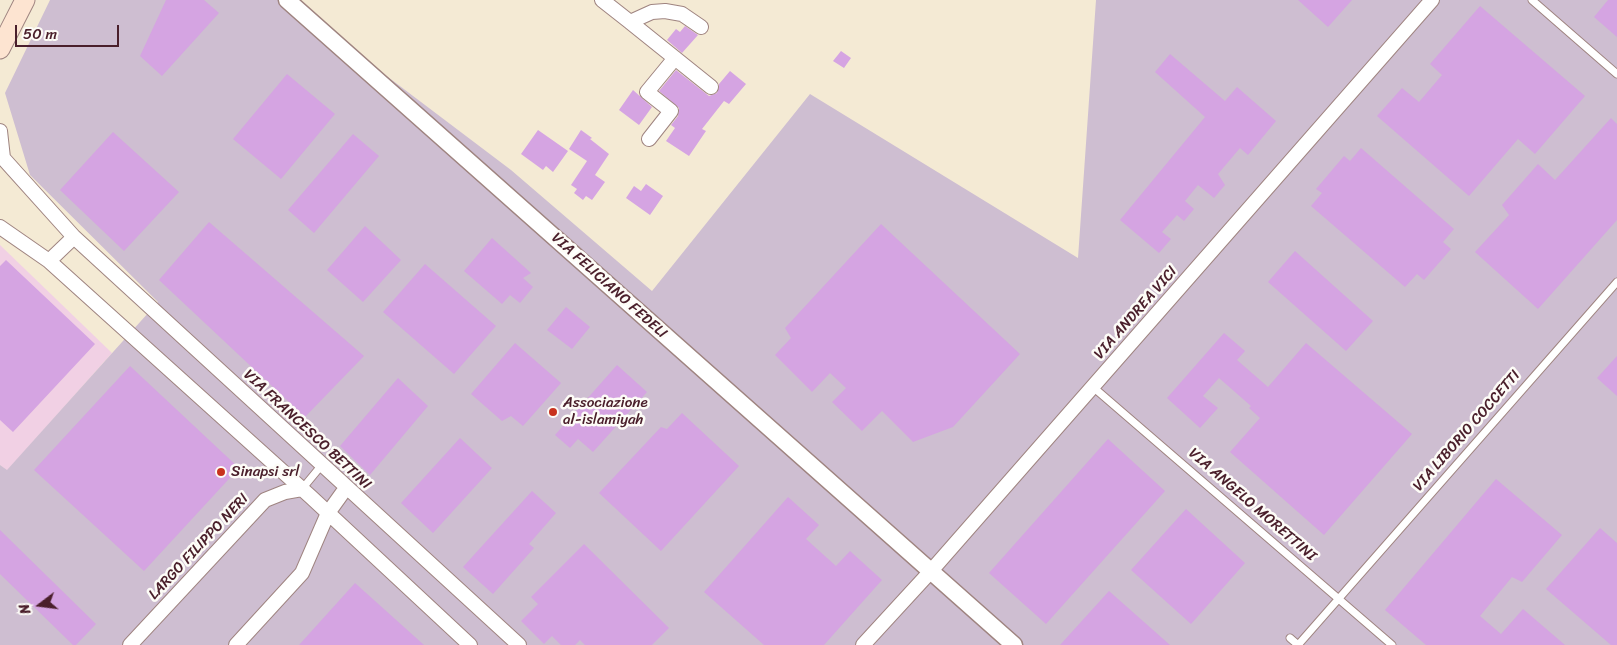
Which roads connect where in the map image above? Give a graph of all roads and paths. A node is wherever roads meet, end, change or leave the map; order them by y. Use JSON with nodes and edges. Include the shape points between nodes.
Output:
{"nodes":[{"id":1,"x":25,"y":0,"type":"edge"},
{"id":2,"x":287,"y":0,"type":"edge"},
{"id":3,"x":602,"y":0,"type":"edge"},
{"id":4,"x":1432,"y":0,"type":"edge"},
{"id":5,"x":1532,"y":0,"type":"edge"},
{"id":6,"x":630,"y":22,"type":"junction"},
{"id":7,"x":701,"y":27,"type":"dead end"},
{"id":8,"x":0,"y":50,"type":"edge"},
{"id":9,"x":675,"y":58,"type":"junction"},
{"id":10,"x":1617,"y":74,"type":"edge"},
{"id":11,"x":711,"y":87,"type":"dead end"},
{"id":12,"x":0,"y":131,"type":"edge"},
{"id":13,"x":648,"y":139,"type":"dead end"},
{"id":14,"x":2,"y":160,"type":"edge"},
{"id":15,"x":0,"y":227,"type":"edge"},
{"id":16,"x":74,"y":238,"type":"junction"},
{"id":17,"x":49,"y":261,"type":"junction"},
{"id":18,"x":1617,"y":282,"type":"edge"},
{"id":19,"x":1094,"y":386,"type":"junction"},
{"id":20,"x":321,"y":466,"type":"junction"},
{"id":21,"x":346,"y":488,"type":"junction"},
{"id":22,"x":302,"y":489,"type":"junction"},
{"id":23,"x":328,"y":513,"type":"junction"},
{"id":24,"x":932,"y":572,"type":"junction"},
{"id":25,"x":1338,"y":598,"type":"junction"},
{"id":26,"x":1290,"y":638,"type":"dead end"},
{"id":27,"x":130,"y":645,"type":"edge"},
{"id":28,"x":236,"y":645,"type":"edge"},
{"id":29,"x":470,"y":645,"type":"edge"},
{"id":30,"x":519,"y":645,"type":"edge"},
{"id":31,"x":863,"y":645,"type":"edge"},
{"id":32,"x":1014,"y":645,"type":"edge"},
{"id":33,"x":1298,"y":645,"type":"edge"},
{"id":34,"x":1392,"y":645,"type":"edge"}],
"edges":[{"from":1,"to":8,"type":"main road"},
{"from":2,"to":24,"type":"street","name":"VIA FELICIANO FEDELI"},
{"from":3,"to":6,"type":"street"},
{"from":4,"to":19,"type":"street","name":"VIA ANDREA VICI"},
{"from":5,"to":10,"type":"lane"},
{"from":6,"to":7,"type":"street","via":[[652,12],[665,11],[682,14]]},
{"from":6,"to":9,"type":"street"},
{"from":9,"to":11,"type":"street"},
{"from":9,"to":13,"type":"street","via":[[647,92],[671,111]]},
{"from":12,"to":14,"type":"street","name":"VIA FRANCESCO BETTINI"},
{"from":14,"to":16,"type":"street","name":"VIA FRANCESCO BETTINI"},
{"from":15,"to":17,"type":"street"},
{"from":16,"to":17,"type":"street"},
{"from":16,"to":20,"type":"street","name":"VIA FRANCESCO BETTINI"},
{"from":17,"to":22,"type":"street"},
{"from":18,"to":25,"type":"lane","name":"VIA LIBORIO COCCETTI"},
{"from":19,"to":24,"type":"street","name":"VIA ANDREA VICI"},
{"from":19,"to":25,"type":"lane","name":"VIA ANGELO MORETTINI"},
{"from":20,"to":21,"type":"street","name":"VIA FRANCESCO BETTINI"},
{"from":20,"to":22,"type":"lane"},
{"from":21,"to":23,"type":"street"},
{"from":21,"to":30,"type":"street","name":"VIA FRANCESCO BETTINI"},
{"from":22,"to":23,"type":"street"},
{"from":22,"to":27,"type":"street","name":"LARGO FILIPPO NERI","via":[[265,500]]},
{"from":23,"to":28,"type":"street","via":[[302,573]]},
{"from":23,"to":29,"type":"street"},
{"from":24,"to":31,"type":"street","name":"VIA ANDREA VICI"},
{"from":24,"to":32,"type":"street","name":"VIA FELICIANO FEDELI"},
{"from":25,"to":33,"type":"lane","name":"VIA LIBORIO COCCETTI"},
{"from":25,"to":34,"type":"lane","name":"VIA ANGELO MORETTINI"},
{"from":26,"to":33,"type":"lane"}]}
